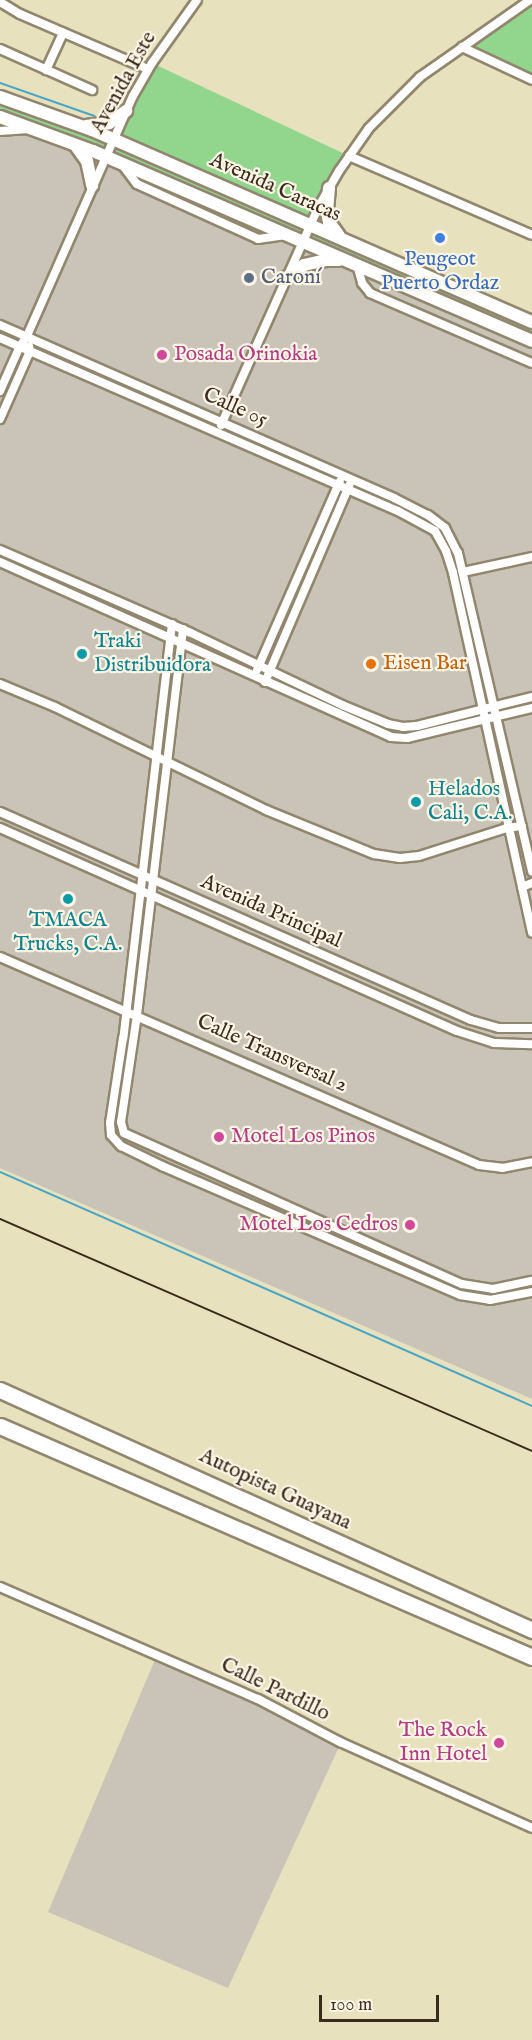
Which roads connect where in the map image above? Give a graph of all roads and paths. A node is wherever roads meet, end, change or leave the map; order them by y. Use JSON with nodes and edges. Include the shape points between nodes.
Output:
{"nodes":[{"id":1,"x":196,"y":0,"type":"edge"},
{"id":2,"x":530,"y":0,"type":"edge"},
{"id":3,"x":0,"y":2,"type":"edge"},
{"id":4,"x":63,"y":33,"type":"junction"},
{"id":5,"x":462,"y":47,"type":"junction"},
{"id":6,"x":0,"y":49,"type":"edge"},
{"id":7,"x":148,"y":69,"type":"junction"},
{"id":8,"x":46,"y":70,"type":"junction"},
{"id":9,"x":532,"y":80,"type":"edge"},
{"id":10,"x":93,"y":90,"type":"dead end"},
{"id":11,"x":0,"y":97,"type":"edge"},
{"id":12,"x":126,"y":111,"type":"junction"},
{"id":13,"x":0,"y":117,"type":"edge"},
{"id":14,"x":80,"y":125,"type":"junction"},
{"id":15,"x":34,"y":128,"type":"junction"},
{"id":16,"x":0,"y":131,"type":"edge"},
{"id":17,"x":112,"y":139,"type":"junction"},
{"id":18,"x":73,"y":143,"type":"junction"},
{"id":19,"x":104,"y":156,"type":"junction"},
{"id":20,"x":349,"y":156,"type":"junction"},
{"id":21,"x":92,"y":185,"type":"junction"},
{"id":22,"x":329,"y":188,"type":"junction"},
{"id":23,"x":310,"y":225,"type":"junction"},
{"id":24,"x":532,"y":235,"type":"edge"},
{"id":25,"x":342,"y":239,"type":"junction"},
{"id":26,"x":302,"y":242,"type":"junction"},
{"id":27,"x":345,"y":260,"type":"junction"},
{"id":28,"x":357,"y":265,"type":"junction"},
{"id":29,"x":286,"y":278,"type":"junction"},
{"id":30,"x":532,"y":322,"type":"edge"},
{"id":31,"x":0,"y":325,"type":"edge"},
{"id":32,"x":27,"y":336,"type":"junction"},
{"id":33,"x":0,"y":338,"type":"edge"},
{"id":34,"x":532,"y":341,"type":"edge"},
{"id":35,"x":20,"y":346,"type":"junction"},
{"id":36,"x":30,"y":351,"type":"junction"},
{"id":37,"x":532,"y":363,"type":"edge"},
{"id":38,"x":0,"y":391,"type":"edge"},
{"id":39,"x":0,"y":419,"type":"edge"},
{"id":40,"x":223,"y":422,"type":"junction"},
{"id":41,"x":218,"y":433,"type":"junction"},
{"id":42,"x":342,"y":475,"type":"junction"},
{"id":43,"x":352,"y":479,"type":"junction"},
{"id":44,"x":338,"y":485,"type":"junction"},
{"id":45,"x":348,"y":489,"type":"junction"},
{"id":46,"x":0,"y":550,"type":"edge"},
{"id":47,"x":532,"y":557,"type":"edge"},
{"id":48,"x":0,"y":562,"type":"edge"},
{"id":49,"x":463,"y":573,"type":"junction"},
{"id":50,"x":172,"y":624,"type":"junction"},
{"id":51,"x":183,"y":629,"type":"junction"},
{"id":52,"x":170,"y":637,"type":"junction"},
{"id":53,"x":182,"y":642,"type":"junction"},
{"id":54,"x":480,"y":645,"type":"junction"},
{"id":55,"x":470,"y":647,"type":"junction"},
{"id":56,"x":259,"y":666,"type":"junction"},
{"id":57,"x":269,"y":671,"type":"junction"},
{"id":58,"x":254,"y":676,"type":"junction"},
{"id":59,"x":265,"y":682,"type":"junction"},
{"id":60,"x":0,"y":684,"type":"edge"},
{"id":61,"x":532,"y":697,"type":"edge"},
{"id":62,"x":494,"y":705,"type":"junction"},
{"id":63,"x":484,"y":708,"type":"junction"},
{"id":64,"x":532,"y":708,"type":"edge"},
{"id":65,"x":497,"y":716,"type":"junction"},
{"id":66,"x":486,"y":719,"type":"junction"},
{"id":67,"x":403,"y":727,"type":"junction"},
{"id":68,"x":402,"y":739,"type":"junction"},
{"id":69,"x":156,"y":757,"type":"junction"},
{"id":70,"x":168,"y":762,"type":"junction"},
{"id":71,"x":0,"y":812,"type":"edge"},
{"id":72,"x":522,"y":826,"type":"junction"},
{"id":73,"x":0,"y":828,"type":"edge"},
{"id":74,"x":507,"y":828,"type":"junction"},
{"id":75,"x":532,"y":872,"type":"edge"},
{"id":76,"x":142,"y":875,"type":"junction"},
{"id":77,"x":154,"y":880,"type":"junction"},
{"id":78,"x":532,"y":883,"type":"edge"},
{"id":79,"x":522,"y":887,"type":"junction"},
{"id":80,"x":140,"y":890,"type":"junction"},
{"id":81,"x":152,"y":895,"type":"junction"},
{"id":82,"x":532,"y":932,"type":"edge"},
{"id":83,"x":0,"y":957,"type":"edge"},
{"id":84,"x":126,"y":1010,"type":"junction"},
{"id":85,"x":137,"y":1015,"type":"junction"},
{"id":86,"x":482,"y":1024,"type":"junction"},
{"id":87,"x":499,"y":1028,"type":"junction"},
{"id":88,"x":532,"y":1028,"type":"edge"},
{"id":89,"x":478,"y":1038,"type":"junction"},
{"id":90,"x":494,"y":1043,"type":"junction"},
{"id":91,"x":532,"y":1044,"type":"edge"},
{"id":92,"x":124,"y":1133,"type":"junction"},
{"id":93,"x":111,"y":1135,"type":"junction"},
{"id":94,"x":167,"y":1154,"type":"junction"},
{"id":95,"x":532,"y":1162,"type":"edge"},
{"id":96,"x":162,"y":1166,"type":"junction"},
{"id":97,"x":331,"y":1226,"type":"junction"},
{"id":98,"x":327,"y":1238,"type":"junction"},
{"id":99,"x":411,"y":1262,"type":"junction"},
{"id":100,"x":407,"y":1272,"type":"junction"},
{"id":101,"x":532,"y":1281,"type":"edge"},
{"id":102,"x":462,"y":1284,"type":"junction"},
{"id":103,"x":532,"y":1292,"type":"edge"},
{"id":104,"x":460,"y":1295,"type":"junction"},
{"id":105,"x":0,"y":1390,"type":"edge"},
{"id":106,"x":0,"y":1426,"type":"edge"},
{"id":107,"x":0,"y":1587,"type":"edge"},
{"id":108,"x":532,"y":1630,"type":"edge"},
{"id":109,"x":532,"y":1657,"type":"edge"},
{"id":110,"x":532,"y":1828,"type":"edge"}],
"edges":[{"from":1,"to":7,"type":"street","name":"Avenida Este"},
{"from":2,"to":5,"type":"street"},
{"from":3,"to":4,"type":"street"},
{"from":4,"to":7,"type":"street"},
{"from":4,"to":8,"type":"street"},
{"from":5,"to":9,"type":"street"},
{"from":5,"to":20,"type":"street","via":[[401,93],[378,116]]},
{"from":6,"to":8,"type":"street"},
{"from":7,"to":12,"type":"street","name":"Avenida Este"},
{"from":8,"to":10,"type":"street"},
{"from":11,"to":14,"type":"street","name":"Avenida Caracas"},
{"from":12,"to":14,"type":"street","via":[[99,126]]},
{"from":12,"to":17,"type":"street","name":"Avenida Este"},
{"from":13,"to":15,"type":"street","name":"Avenida Caracas"},
{"from":14,"to":17,"type":"street","name":"Avenida Caracas"},
{"from":15,"to":16,"type":"street"},
{"from":15,"to":18,"type":"street","name":"Avenida Caracas"},
{"from":17,"to":19,"type":"street","name":"Avenida Este"},
{"from":17,"to":23,"type":"street","name":"Avenida Caracas"},
{"from":18,"to":19,"type":"street","name":"Avenida Caracas"},
{"from":18,"to":21,"type":"street","via":[[87,161]]},
{"from":19,"to":21,"type":"street","name":"Avenida Este"},
{"from":19,"to":26,"type":"street","name":"Avenida Caracas"},
{"from":20,"to":22,"type":"street"},
{"from":20,"to":24,"type":"street"},
{"from":21,"to":32,"type":"street","name":"Avenida Este"},
{"from":22,"to":23,"type":"street"},
{"from":22,"to":25,"type":"street","via":[[327,212],[333,229]]},
{"from":23,"to":25,"type":"street","name":"Avenida Caracas"},
{"from":23,"to":26,"type":"street"},
{"from":25,"to":30,"type":"street","name":"Avenida Caracas"},
{"from":26,"to":27,"type":"street","name":"Avenida Caracas"},
{"from":26,"to":29,"type":"street"},
{"from":27,"to":28,"type":"street","name":"Avenida Caracas"},
{"from":27,"to":29,"type":"street","via":[[316,261]]},
{"from":28,"to":34,"type":"street","name":"Avenida Caracas"},
{"from":28,"to":37,"type":"street","via":[[362,283],[370,293]]},
{"from":29,"to":40,"type":"street"},
{"from":31,"to":32,"type":"street","name":"Calle 05"},
{"from":32,"to":35,"type":"street","name":"Avenida Este"},
{"from":32,"to":36,"type":"street"},
{"from":32,"to":40,"type":"street","name":"Calle 05"},
{"from":33,"to":35,"type":"street","name":"Calle 05"},
{"from":35,"to":36,"type":"street","name":"Calle 05"},
{"from":35,"to":38,"type":"street","name":"Avenida Este"},
{"from":36,"to":39,"type":"street"},
{"from":36,"to":41,"type":"street","name":"Calle 05"},
{"from":40,"to":41,"type":"street"},
{"from":40,"to":42,"type":"street","name":"Calle 05"},
{"from":41,"to":44,"type":"street","name":"Calle 05"},
{"from":42,"to":43,"type":"street","name":"Calle 05"},
{"from":42,"to":44,"type":"street"},
{"from":43,"to":45,"type":"street"},
{"from":43,"to":49,"type":"street","name":"Calle 05","via":[[428,515],[449,533]]},
{"from":44,"to":45,"type":"street","name":"Calle 05"},
{"from":44,"to":56,"type":"street"},
{"from":45,"to":55,"type":"street","name":"Calle 05","via":[[429,525],[441,540]]},
{"from":45,"to":57,"type":"street"},
{"from":46,"to":50,"type":"street"},
{"from":47,"to":49,"type":"street"},
{"from":48,"to":52,"type":"street"},
{"from":49,"to":54,"type":"street"},
{"from":50,"to":51,"type":"street"},
{"from":50,"to":52,"type":"street"},
{"from":51,"to":53,"type":"street"},
{"from":51,"to":56,"type":"street"},
{"from":52,"to":53,"type":"street"},
{"from":52,"to":69,"type":"street"},
{"from":53,"to":58,"type":"street"},
{"from":53,"to":70,"type":"street"},
{"from":54,"to":55,"type":"street"},
{"from":54,"to":62,"type":"street"},
{"from":55,"to":63,"type":"street"},
{"from":56,"to":57,"type":"street"},
{"from":56,"to":58,"type":"street"},
{"from":57,"to":59,"type":"street"},
{"from":57,"to":67,"type":"street"},
{"from":58,"to":59,"type":"street"},
{"from":59,"to":68,"type":"street"},
{"from":60,"to":69,"type":"street"},
{"from":61,"to":62,"type":"street"},
{"from":62,"to":63,"type":"street"},
{"from":62,"to":65,"type":"street"},
{"from":63,"to":66,"type":"street"},
{"from":63,"to":67,"type":"street"},
{"from":64,"to":65,"type":"street"},
{"from":65,"to":66,"type":"street"},
{"from":65,"to":72,"type":"street"},
{"from":66,"to":68,"type":"street"},
{"from":66,"to":74,"type":"street"},
{"from":67,"to":68,"type":"street"},
{"from":69,"to":70,"type":"street"},
{"from":69,"to":76,"type":"street"},
{"from":70,"to":74,"type":"street","via":[[266,810],[384,856],[400,858],[434,852]]},
{"from":70,"to":77,"type":"street"},
{"from":71,"to":76,"type":"street","name":"Avenida Principal"},
{"from":72,"to":74,"type":"street"},
{"from":72,"to":75,"type":"street"},
{"from":73,"to":80,"type":"street","name":"Avenida Principal"},
{"from":74,"to":79,"type":"street"},
{"from":76,"to":77,"type":"street","name":"Avenida Principal"},
{"from":76,"to":80,"type":"street"},
{"from":77,"to":81,"type":"street"},
{"from":77,"to":86,"type":"street","name":"Avenida Principal"},
{"from":78,"to":79,"type":"street"},
{"from":79,"to":82,"type":"street"},
{"from":80,"to":81,"type":"street","name":"Avenida Principal"},
{"from":80,"to":84,"type":"street"},
{"from":81,"to":85,"type":"street"},
{"from":81,"to":89,"type":"street","name":"Avenida Principal"},
{"from":83,"to":84,"type":"street","name":"Calle Transversal 2"},
{"from":84,"to":85,"type":"street","name":"Calle Transversal 2"},
{"from":84,"to":93,"type":"street"},
{"from":85,"to":92,"type":"street","via":[[121,1122]]},
{"from":85,"to":95,"type":"street","name":"Calle Transversal 2","via":[[479,1165],[502,1168]]},
{"from":86,"to":87,"type":"street","name":"Avenida Principal"},
{"from":86,"to":89,"type":"street"},
{"from":87,"to":88,"type":"street","name":"Avenida Principal"},
{"from":87,"to":90,"type":"street"},
{"from":89,"to":90,"type":"street","name":"Avenida Principal"},
{"from":90,"to":91,"type":"street","name":"Avenida Principal"},
{"from":92,"to":93,"type":"street"},
{"from":92,"to":94,"type":"street"},
{"from":93,"to":96,"type":"street","via":[[121,1146]]},
{"from":94,"to":96,"type":"street"},
{"from":94,"to":97,"type":"street"},
{"from":96,"to":98,"type":"street"},
{"from":97,"to":98,"type":"street"},
{"from":97,"to":99,"type":"street"},
{"from":98,"to":100,"type":"street"},
{"from":99,"to":100,"type":"street"},
{"from":99,"to":102,"type":"street"},
{"from":100,"to":104,"type":"street"},
{"from":101,"to":102,"type":"street","via":[[493,1289]]},
{"from":102,"to":104,"type":"street"},
{"from":103,"to":104,"type":"street","via":[[490,1300]]},
{"from":105,"to":108,"type":"highway","name":"Autopista Guayana"},
{"from":106,"to":109,"type":"highway"},
{"from":107,"to":110,"type":"street","name":"Calle Pardillo","via":[[258,1699],[340,1742]]}]}
